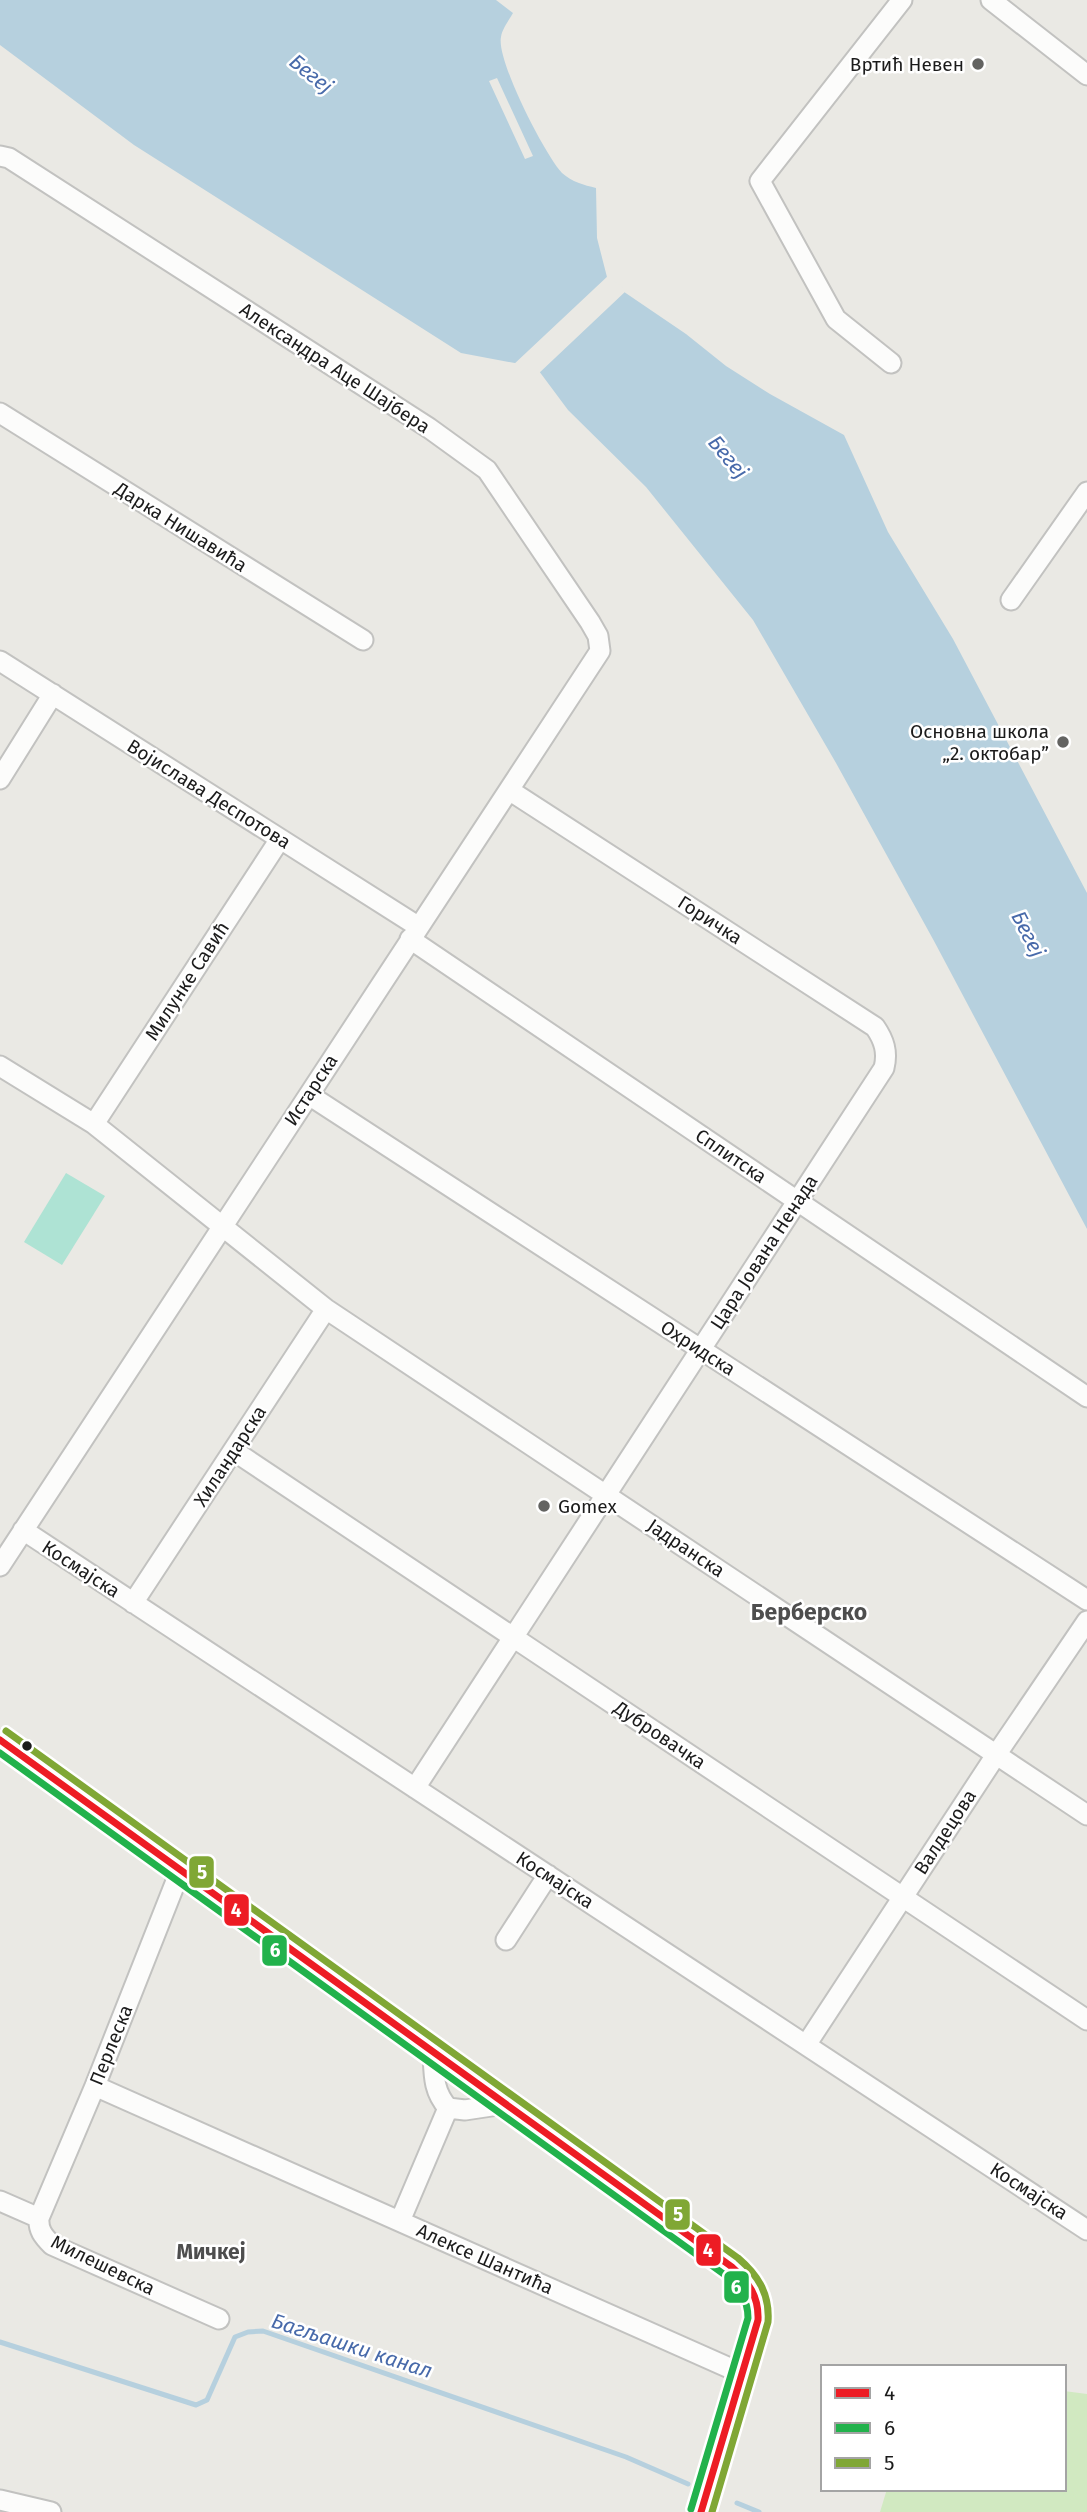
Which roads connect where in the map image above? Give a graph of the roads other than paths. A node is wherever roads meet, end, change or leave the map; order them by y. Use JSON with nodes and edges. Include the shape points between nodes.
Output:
{"nodes":[{"id":1,"x":902,"y":0,"type":"edge"},
{"id":2,"x":991,"y":0,"type":"edge"},
{"id":3,"x":1087,"y":75,"type":"edge"},
{"id":4,"x":0,"y":156,"type":"edge"},
{"id":5,"x":891,"y":363,"type":"dead end"},
{"id":6,"x":0,"y":413,"type":"edge"},
{"id":7,"x":1087,"y":492,"type":"edge"},
{"id":8,"x":1011,"y":600,"type":"dead end"},
{"id":9,"x":363,"y":640,"type":"dead end"},
{"id":10,"x":600,"y":651,"type":"joint"},
{"id":11,"x":0,"y":661,"type":"edge"},
{"id":12,"x":53,"y":694,"type":"junction"},
{"id":13,"x":0,"y":779,"type":"edge"},
{"id":14,"x":509,"y":790,"type":"junction"},
{"id":15,"x":280,"y":839,"type":"junction"},
{"id":16,"x":415,"y":933,"type":"junction"},
{"id":17,"x":0,"y":1066,"type":"edge"},
{"id":18,"x":884,"y":1068,"type":"joint"},
{"id":19,"x":309,"y":1095,"type":"junction"},
{"id":20,"x":94,"y":1124,"type":"junction"},
{"id":21,"x":798,"y":1201,"type":"junction"},
{"id":22,"x":221,"y":1227,"type":"junction"},
{"id":23,"x":326,"y":1309,"type":"junction"},
{"id":24,"x":701,"y":1349,"type":"junction"},
{"id":25,"x":1087,"y":1397,"type":"edge"},
{"id":26,"x":234,"y":1451,"type":"junction"},
{"id":27,"x":606,"y":1495,"type":"junction"},
{"id":28,"x":23,"y":1530,"type":"junction"},
{"id":29,"x":0,"y":1566,"type":"edge"},
{"id":30,"x":1087,"y":1600,"type":"edge"},
{"id":31,"x":133,"y":1603,"type":"junction"},
{"id":32,"x":1087,"y":1621,"type":"edge"},
{"id":33,"x":513,"y":1637,"type":"junction"},
{"id":34,"x":1,"y":1744,"type":"edge"},
{"id":35,"x":996,"y":1755,"type":"junction"},
{"id":36,"x":415,"y":1788,"type":"junction"},
{"id":37,"x":1087,"y":1815,"type":"edge"},
{"id":38,"x":180,"y":1871,"type":"junction"},
{"id":39,"x":548,"y":1875,"type":"junction"},
{"id":40,"x":903,"y":1897,"type":"junction"},
{"id":41,"x":506,"y":1940,"type":"dead end"},
{"id":42,"x":1087,"y":2020,"type":"edge"},
{"id":43,"x":806,"y":2045,"type":"junction"},
{"id":44,"x":433,"y":2053,"type":"junction"},
{"id":45,"x":95,"y":2086,"type":"junction"},
{"id":46,"x":505,"y":2104,"type":"junction"},
{"id":47,"x":448,"y":2108,"type":"junction"},
{"id":48,"x":0,"y":2201,"type":"edge"},
{"id":49,"x":39,"y":2218,"type":"junction"},
{"id":50,"x":400,"y":2221,"type":"junction"},
{"id":51,"x":1087,"y":2230,"type":"edge"},
{"id":52,"x":219,"y":2319,"type":"dead end"},
{"id":53,"x":743,"y":2374,"type":"junction"},
{"id":54,"x":0,"y":2500,"type":"edge"},
{"id":55,"x":51,"y":2512,"type":"edge"},
{"id":56,"x":701,"y":2512,"type":"edge"}],
"edges":[{"from":1,"to":5,"type":"street","via":[[760,181],[836,319]]},
{"from":2,"to":3,"type":"street"},
{"from":4,"to":10,"type":"street","name":"Александра Аце Шајбера","via":[[429,428],[487,470],[590,622]]},
{"from":6,"to":9,"type":"street","name":"Дарка Нишавића"},
{"from":7,"to":8,"type":"street"},
{"from":10,"to":14,"type":"street","name":"Истарска"},
{"from":11,"to":12,"type":"street","name":"Војислава Деспотова"},
{"from":12,"to":13,"type":"street"},
{"from":12,"to":15,"type":"street","name":"Војислава Деспотова"},
{"from":14,"to":16,"type":"street","name":"Истарска"},
{"from":14,"to":18,"type":"street","name":"Горичка","via":[[874,1027],[884,1043]]},
{"from":15,"to":16,"type":"street","name":"Војислава Деспотова"},
{"from":15,"to":20,"type":"street","name":"Милунке Савић"},
{"from":16,"to":19,"type":"street","name":"Истарска"},
{"from":16,"to":21,"type":"street","name":"Сплитска"},
{"from":17,"to":20,"type":"street","name":"Јадранска"},
{"from":18,"to":21,"type":"street","name":"Цара Јована Ненада"},
{"from":19,"to":22,"type":"street","name":"Истарска"},
{"from":19,"to":24,"type":"street","name":"Охридска"},
{"from":20,"to":22,"type":"street","name":"Јадранска"},
{"from":21,"to":24,"type":"street","name":"Цара Јована Ненада"},
{"from":21,"to":25,"type":"street","name":"Сплитска"},
{"from":22,"to":23,"type":"street","name":"Јадранска"},
{"from":22,"to":28,"type":"street","name":"Истарска"},
{"from":23,"to":26,"type":"street","name":"Хиландарска"},
{"from":23,"to":27,"type":"street","name":"Јадранска"},
{"from":24,"to":27,"type":"street","name":"Цара Јована Ненада"},
{"from":24,"to":30,"type":"street","name":"Охридска"},
{"from":26,"to":31,"type":"street","name":"Хиландарска"},
{"from":26,"to":33,"type":"street","name":"Дубровачка"},
{"from":27,"to":33,"type":"street","name":"Цара Јована Ненада"},
{"from":27,"to":35,"type":"street","name":"Јадранска"},
{"from":28,"to":29,"type":"street","name":"Истарска"},
{"from":28,"to":31,"type":"street","name":"Космајска"},
{"from":31,"to":36,"type":"street","name":"Космајска"},
{"from":32,"to":35,"type":"street","name":"Валдецова"},
{"from":33,"to":36,"type":"street","name":"Цара Јована Ненада"},
{"from":33,"to":40,"type":"street","name":"Дубровачка"},
{"from":34,"to":38,"type":"street"},
{"from":35,"to":37,"type":"street","name":"Јадранска"},
{"from":35,"to":40,"type":"street","name":"Валдецова"},
{"from":36,"to":39,"type":"street","name":"Космајска"},
{"from":38,"to":44,"type":"street"},
{"from":38,"to":45,"type":"street","name":"Перлеска"},
{"from":39,"to":41,"type":"street"},
{"from":39,"to":43,"type":"street","name":"Космајска"},
{"from":40,"to":42,"type":"street","name":"Дубровачка"},
{"from":40,"to":43,"type":"street","name":"Валдецова"},
{"from":43,"to":51,"type":"street","name":"Космајска"},
{"from":44,"to":46,"type":"street"},
{"from":44,"to":47,"type":"street","via":[[434,2086]]},
{"from":45,"to":49,"type":"street","name":"Перлеска"},
{"from":45,"to":50,"type":"street","name":"Алексе Шантића"},
{"from":46,"to":47,"type":"street"},
{"from":46,"to":53,"type":"street","via":[[746,2280],[759,2308]]},
{"from":47,"to":50,"type":"street"},
{"from":48,"to":49,"type":"street","name":"Милешевска"},
{"from":49,"to":52,"type":"street","name":"Милешевска","via":[[38,2227],[52,2245]]},
{"from":50,"to":53,"type":"street","name":"Алексе Шантића"},
{"from":53,"to":56,"type":"street"},
{"from":54,"to":55,"type":"street"}]}
